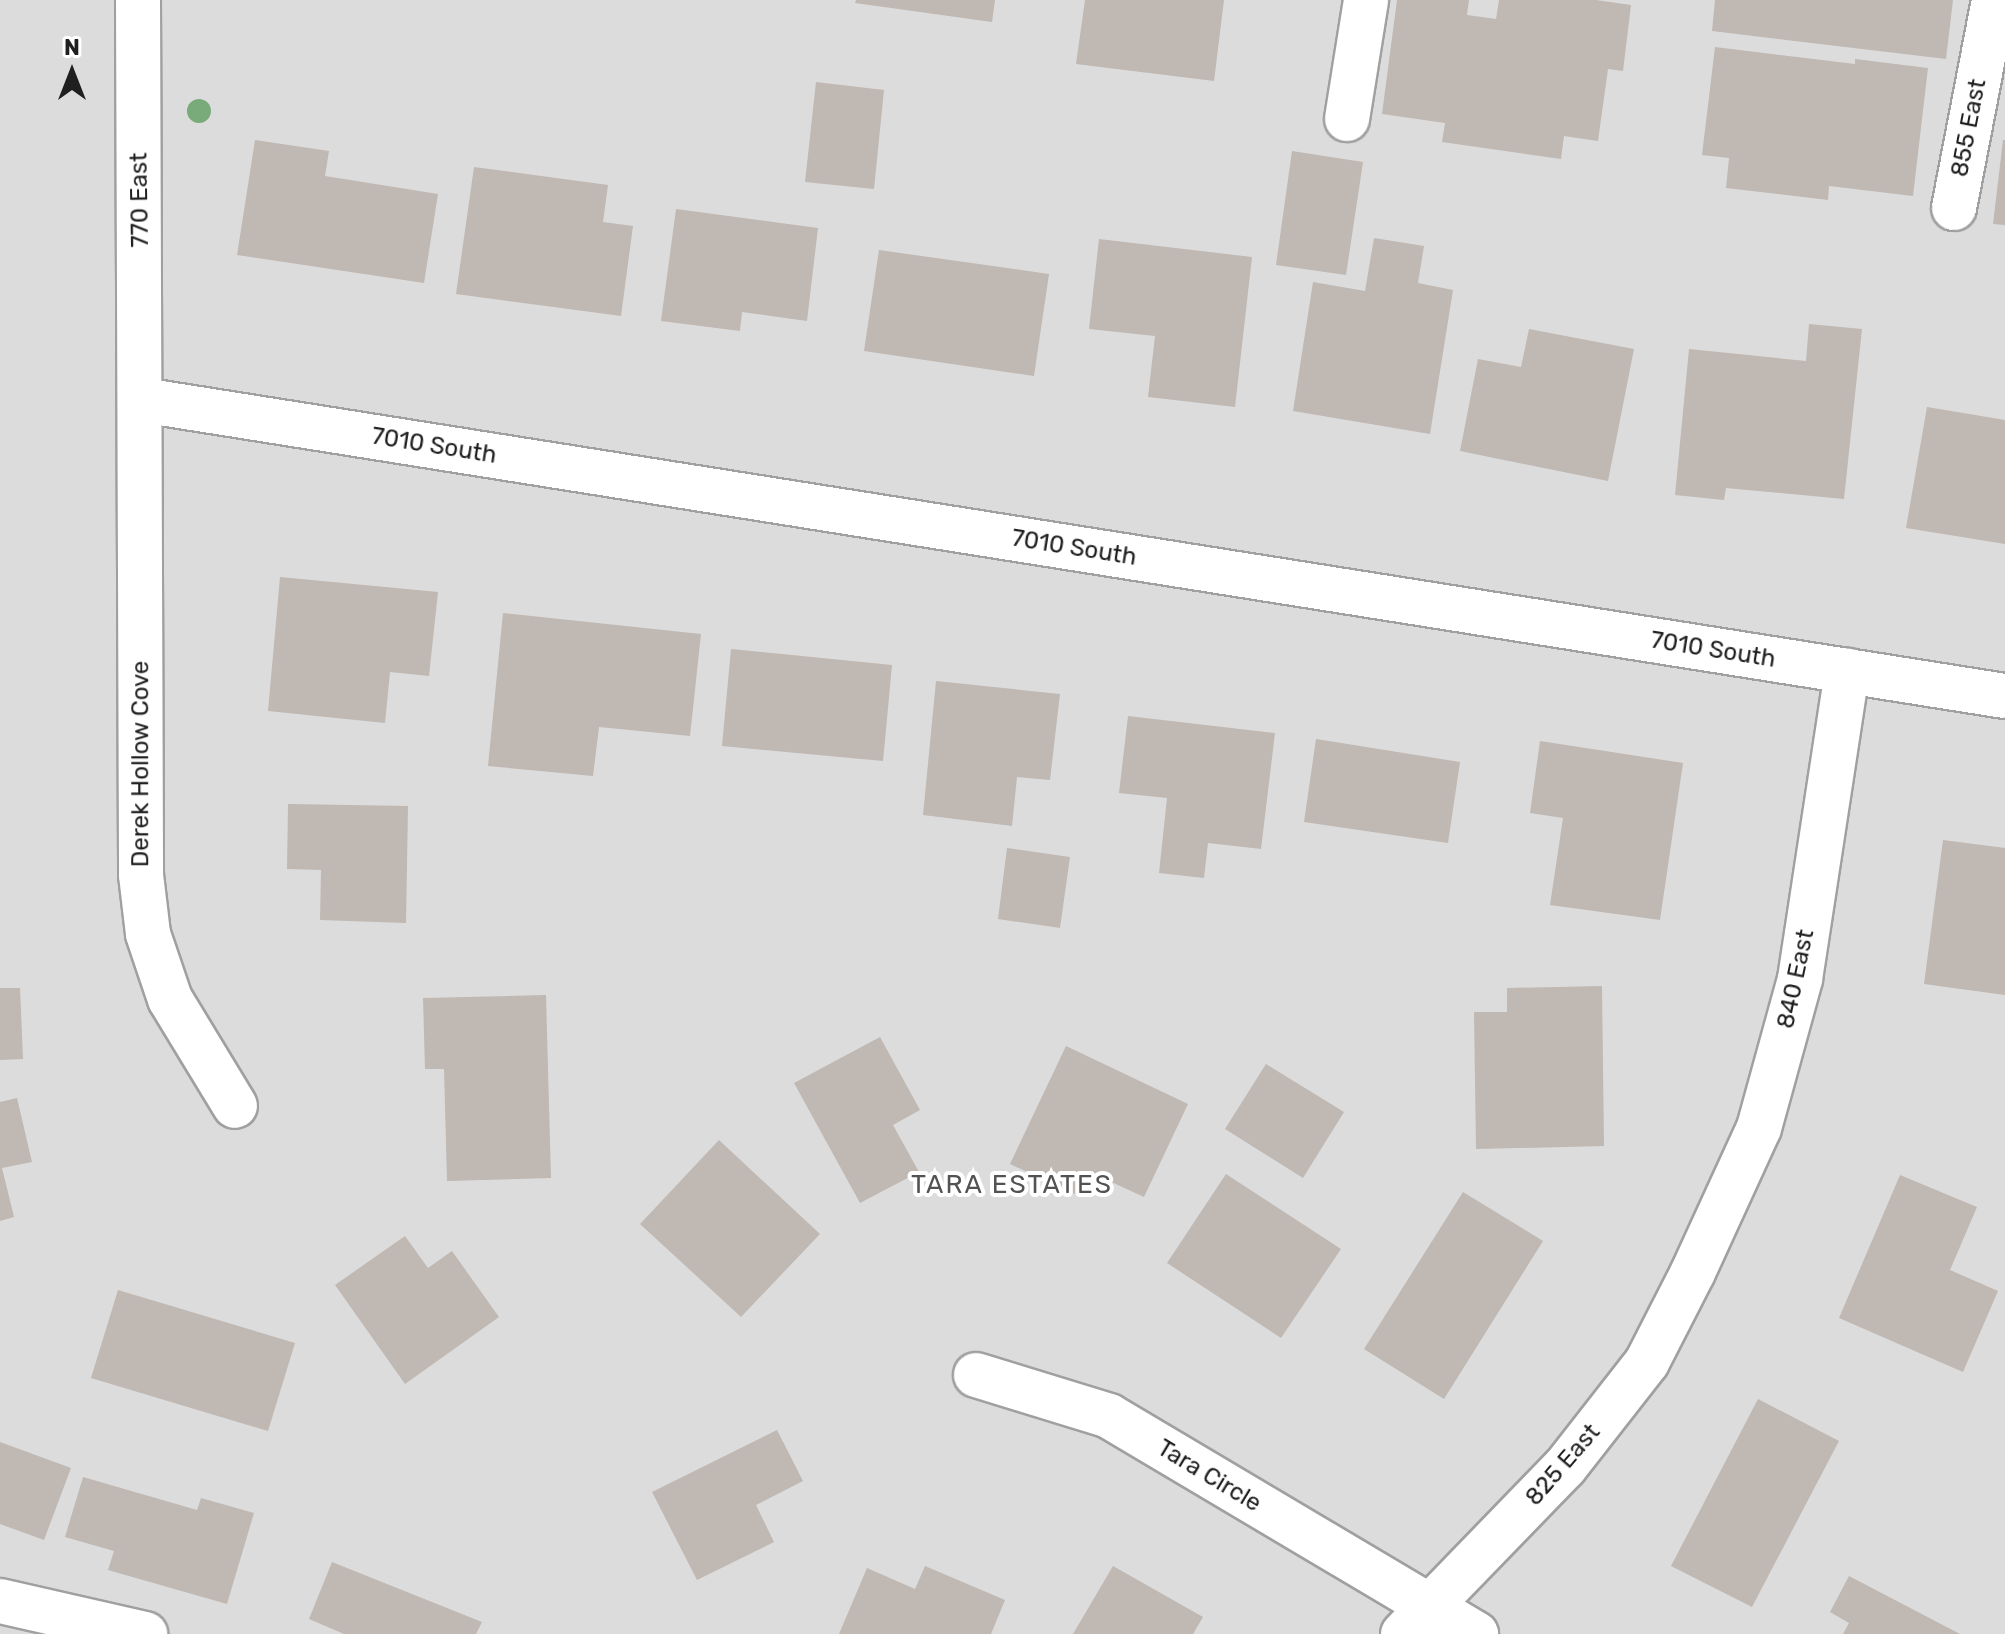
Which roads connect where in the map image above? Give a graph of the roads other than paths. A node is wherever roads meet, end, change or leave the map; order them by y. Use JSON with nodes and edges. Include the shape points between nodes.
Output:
{"nodes":[{"id":1,"x":138,"y":0,"type":"edge"},
{"id":2,"x":1366,"y":0,"type":"edge"},
{"id":3,"x":1994,"y":0,"type":"edge"},
{"id":4,"x":1347,"y":119,"type":"dead end"},
{"id":5,"x":1954,"y":208,"type":"dead end"},
{"id":6,"x":142,"y":400,"type":"junction"},
{"id":7,"x":1847,"y":671,"type":"junction"},
{"id":8,"x":2005,"y":696,"type":"edge"},
{"id":9,"x":235,"y":1106,"type":"dead end"},
{"id":10,"x":1693,"y":1272,"type":"joint"},
{"id":11,"x":976,"y":1375,"type":"dead end"},
{"id":12,"x":0,"y":1601,"type":"edge"},
{"id":13,"x":1415,"y":1620,"type":"edge"},
{"id":14,"x":145,"y":1634,"type":"edge"},
{"id":15,"x":1476,"y":1634,"type":"edge"}],
"edges":[{"from":1,"to":6,"type":"street","name":"770 East"},
{"from":2,"to":4,"type":"street"},
{"from":3,"to":5,"type":"street","name":"855 East"},
{"from":6,"to":7,"type":"street","name":"7010 South"},
{"from":6,"to":9,"type":"street","name":"Derek Hollow Cove","via":[[141,875],[148,934],[170,999]]},
{"from":7,"to":8,"type":"street","name":"7010 South"},
{"from":7,"to":10,"type":"street","name":"840 East","via":[[1800,979],[1759,1128]]},
{"from":10,"to":13,"type":"street","name":"825 East","via":[[1647,1362],[1575,1455]]},
{"from":11,"to":13,"type":"street","name":"Tara Circle","via":[[1109,1416]]},
{"from":12,"to":14,"type":"street"},
{"from":13,"to":15,"type":"street","name":"Tara Circle"}]}
